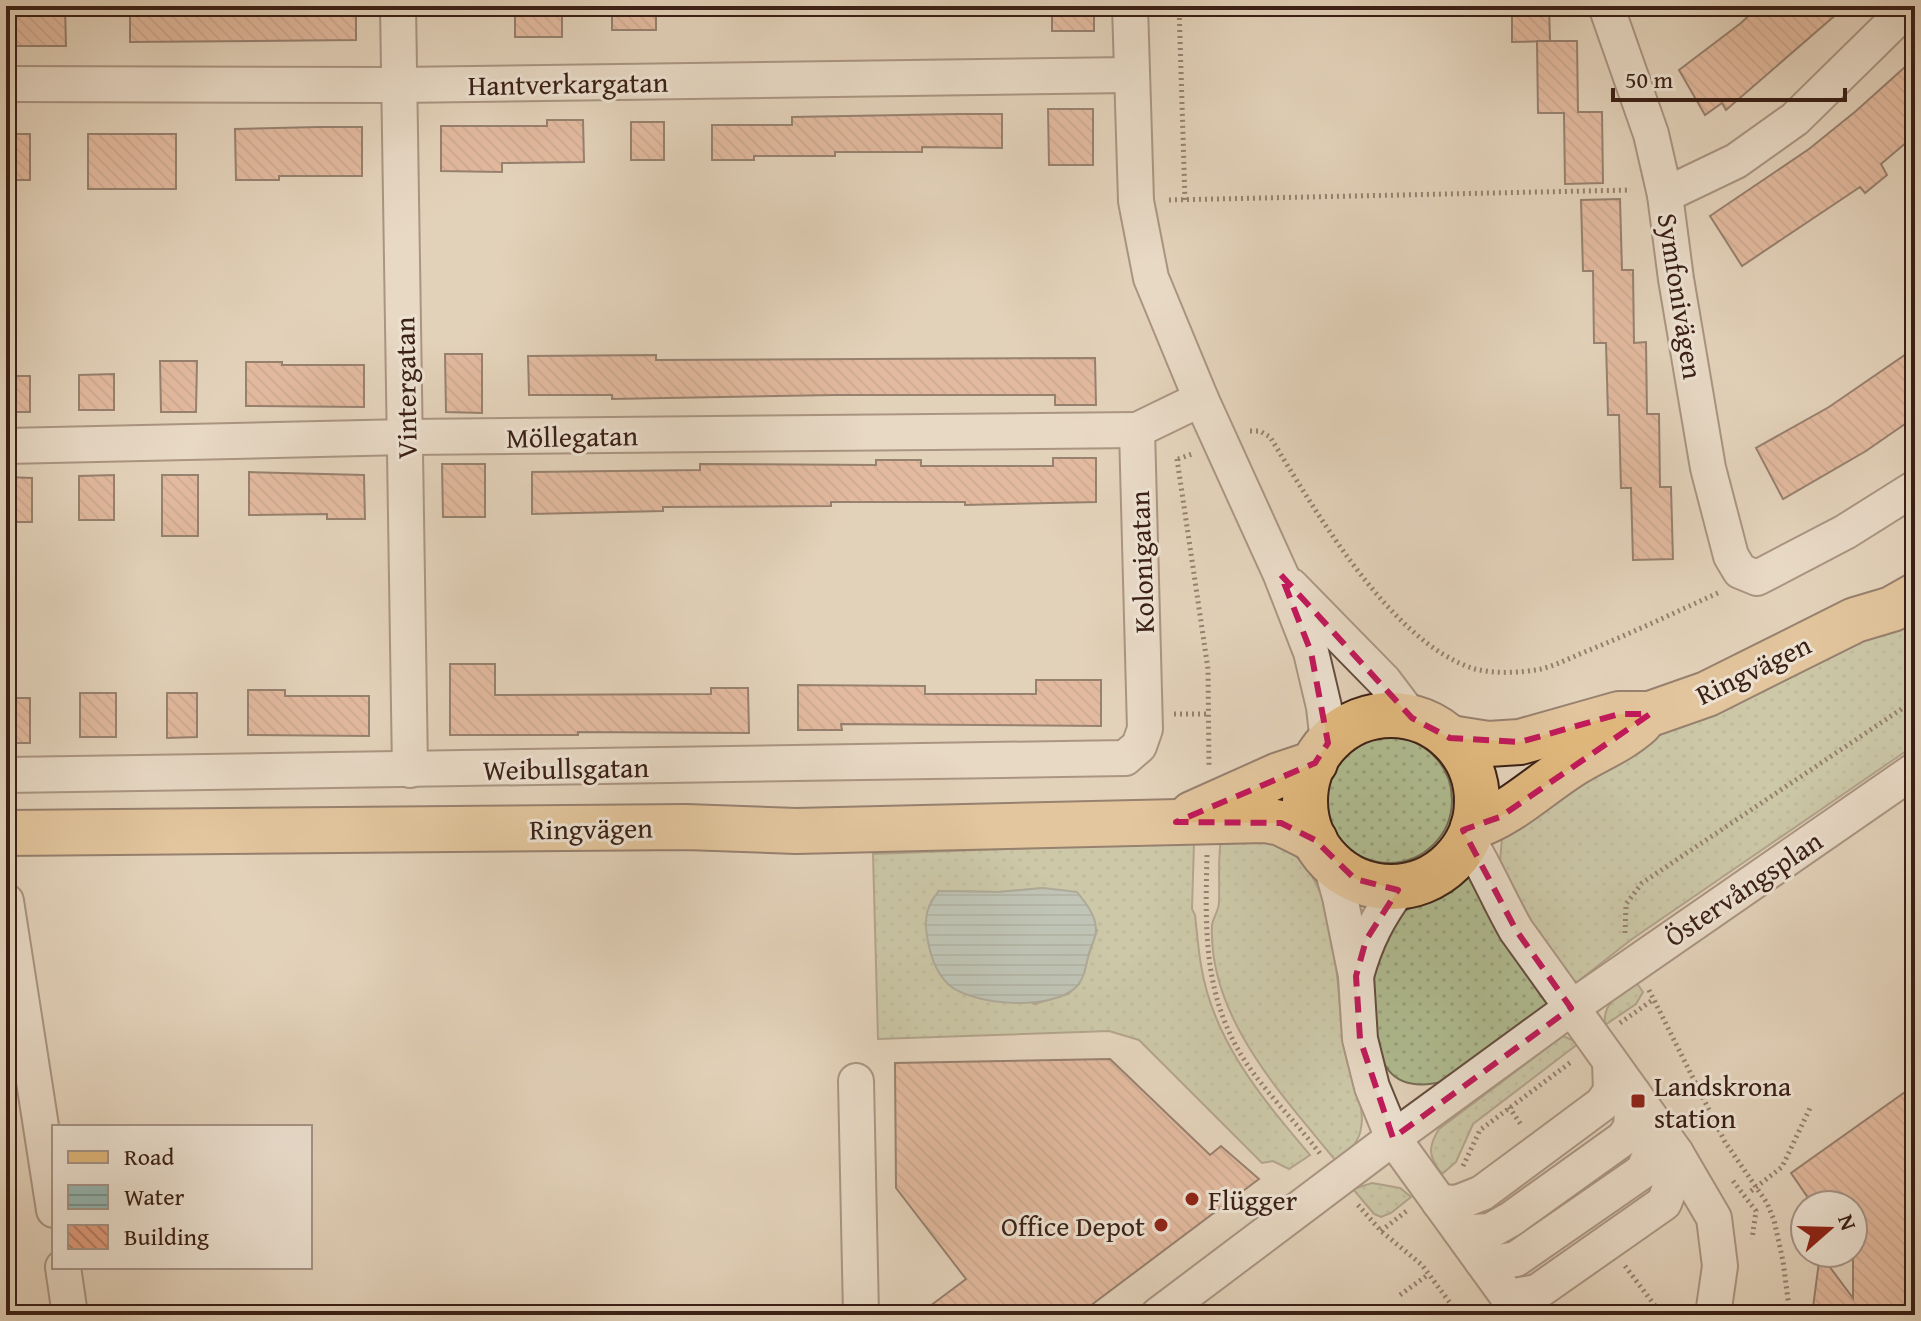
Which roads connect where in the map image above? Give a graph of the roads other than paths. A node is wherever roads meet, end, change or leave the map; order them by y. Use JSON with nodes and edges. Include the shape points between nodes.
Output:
{"nodes":[{"id":1,"x":398,"y":6,"type":"edge"},
{"id":2,"x":1130,"y":6,"type":"edge"},
{"id":3,"x":1606,"y":6,"type":"edge"},
{"id":4,"x":1910,"y":6,"type":"edge"},
{"id":5,"x":1130,"y":75,"type":"junction"},
{"id":6,"x":6,"y":84,"type":"edge"},
{"id":7,"x":398,"y":85,"type":"junction"},
{"id":8,"x":1665,"y":195,"type":"junction"},
{"id":9,"x":1201,"y":399,"type":"junction"},
{"id":10,"x":1137,"y":430,"type":"junction"},
{"id":11,"x":407,"y":437,"type":"junction"},
{"id":12,"x":6,"y":446,"type":"edge"},
{"id":13,"x":1915,"y":488,"type":"edge"},
{"id":14,"x":1915,"y":567,"type":"edge"},
{"id":15,"x":1281,"y":575,"type":"junction"},
{"id":16,"x":1915,"y":596,"type":"edge"},
{"id":17,"x":1855,"y":620,"type":"junction"},
{"id":18,"x":1650,"y":714,"type":"junction"},
{"id":19,"x":1412,"y":718,"type":"junction"},
{"id":20,"x":1450,"y":738,"type":"junction"},
{"id":21,"x":1321,"y":753,"type":"junction"},
{"id":22,"x":1125,"y":758,"type":"joint"},
{"id":23,"x":410,"y":770,"type":"junction"},
{"id":24,"x":1915,"y":770,"type":"edge"},
{"id":25,"x":6,"y":775,"type":"edge"},
{"id":26,"x":1176,"y":822,"type":"junction"},
{"id":27,"x":6,"y":833,"type":"edge"},
{"id":28,"x":1471,"y":833,"type":"junction"},
{"id":29,"x":1322,"y":850,"type":"junction"},
{"id":30,"x":1400,"y":887,"type":"junction"},
{"id":31,"x":6,"y":901,"type":"edge"},
{"id":32,"x":1356,"y":976,"type":"junction"},
{"id":33,"x":1571,"y":1008,"type":"junction"},
{"id":34,"x":1603,"y":1052,"type":"junction"},
{"id":35,"x":856,"y":1081,"type":"dead end"},
{"id":36,"x":1633,"y":1093,"type":"junction"},
{"id":37,"x":1655,"y":1125,"type":"junction"},
{"id":38,"x":1393,"y":1138,"type":"junction"},
{"id":39,"x":1676,"y":1153,"type":"junction"},
{"id":40,"x":52,"y":1197,"type":"edge"},
{"id":41,"x":1435,"y":1197,"type":"junction"},
{"id":42,"x":1459,"y":1229,"type":"junction"},
{"id":43,"x":1482,"y":1261,"type":"junction"},
{"id":44,"x":63,"y":1269,"type":"edge"},
{"id":45,"x":1515,"y":1306,"type":"edge"},
{"id":46,"x":865,"y":1308,"type":"edge"},
{"id":47,"x":70,"y":1315,"type":"edge"},
{"id":48,"x":1158,"y":1315,"type":"edge"},
{"id":49,"x":1713,"y":1315,"type":"edge"}],
"edges":[{"from":1,"to":7,"type":"street","name":"Vintergatan"},
{"from":2,"to":5,"type":"street"},
{"from":3,"to":8,"type":"street","name":"Symfonivägen","via":[[1651,134]]},
{"from":4,"to":8,"type":"street","via":[[1795,119],[1736,161]]},
{"from":5,"to":7,"type":"street","name":"Hantverkargatan"},
{"from":5,"to":9,"type":"street","via":[[1136,201],[1151,278]]},
{"from":6,"to":7,"type":"street","name":"Hantverkargatan"},
{"from":7,"to":11,"type":"street","name":"Vintergatan"},
{"from":8,"to":13,"type":"street","name":"Symfonivägen","via":[[1708,468],[1731,556],[1740,571],[1757,578]]},
{"from":9,"to":10,"type":"street"},
{"from":9,"to":15,"type":"street"},
{"from":10,"to":11,"type":"street","name":"Möllegatan"},
{"from":10,"to":22,"type":"street","name":"Kolonigatan","via":[[1145,729],[1139,746]]},
{"from":11,"to":12,"type":"street","name":"Möllegatan"},
{"from":11,"to":23,"type":"street","name":"Vintergatan"},
{"from":14,"to":17,"type":"main road","name":"Ringvägen","via":[[1879,591]]},
{"from":15,"to":19,"type":"street","via":[[1384,681]]},
{"from":15,"to":21,"type":"street","via":[[1311,652],[1324,707]]},
{"from":16,"to":17,"type":"main road","name":"Ringvägen"},
{"from":17,"to":18,"type":"main road","name":"Ringvägen","via":[[1707,694]]},
{"from":18,"to":20,"type":"main road","name":"Ringvägen","via":[[1619,714],[1520,742]]},
{"from":18,"to":28,"type":"main road","name":"Ringvägen","via":[[1626,736],[1571,765]]},
{"from":19,"to":20,"type":"main road","name":"Ringvägen"},
{"from":19,"to":21,"type":"main road","name":"Ringvägen","via":[[1367,719],[1346,728]]},
{"from":20,"to":28,"type":"main road","name":"Ringvägen","via":[[1472,773],[1477,800]]},
{"from":21,"to":26,"type":"main road","name":"Ringvägen"},
{"from":21,"to":29,"type":"main road","via":[[1306,801]]},
{"from":22,"to":23,"type":"street","name":"Weibullsgatan"},
{"from":23,"to":25,"type":"street","name":"Weibullsgatan"},
{"from":24,"to":33,"type":"street","name":"Östervångsplan"},
{"from":26,"to":27,"type":"main road","name":"Ringvägen","via":[[796,831],[686,827]]},
{"from":26,"to":29,"type":"main road","name":"Ringvägen","via":[[1281,823]]},
{"from":28,"to":30,"type":"main road","name":"Ringvägen","via":[[1452,863],[1428,879]]},
{"from":28,"to":33,"type":"street","via":[[1516,930]]},
{"from":29,"to":30,"type":"main road","name":"Ringvägen","via":[[1355,879]]},
{"from":29,"to":32,"type":"street","via":[[1340,897]]},
{"from":30,"to":32,"type":"street","via":[[1366,940]]},
{"from":31,"to":40,"type":"street"},
{"from":32,"to":38,"type":"street","via":[[1360,1039]]},
{"from":33,"to":34,"type":"street"},
{"from":33,"to":38,"type":"street","name":"Östervångsplan"},
{"from":34,"to":36,"type":"street"},
{"from":34,"to":41,"type":"street","via":[[1611,1091],[1602,1104],[1482,1193],[1457,1203]]},
{"from":35,"to":46,"type":"street"},
{"from":36,"to":37,"type":"street"},
{"from":36,"to":42,"type":"street","via":[[1631,1127],[1624,1138],[1490,1231]]},
{"from":37,"to":39,"type":"street"},
{"from":37,"to":43,"type":"street","via":[[1655,1144],[1643,1171],[1516,1259]]},
{"from":38,"to":41,"type":"street"},
{"from":38,"to":48,"type":"street","name":"Östervångsplan"},
{"from":39,"to":45,"type":"street","via":[[1676,1172],[1664,1203]]},
{"from":39,"to":49,"type":"street","via":[[1714,1218],[1720,1266]]},
{"from":41,"to":42,"type":"street"},
{"from":42,"to":43,"type":"street"},
{"from":43,"to":45,"type":"street"},
{"from":44,"to":47,"type":"street"}]}
